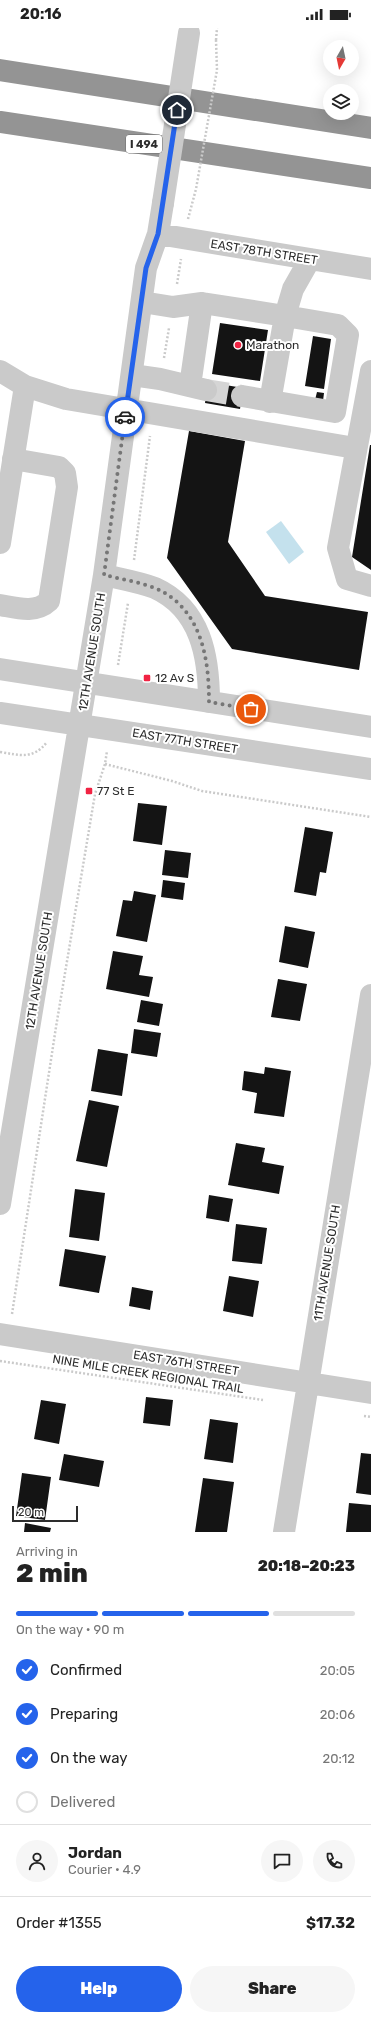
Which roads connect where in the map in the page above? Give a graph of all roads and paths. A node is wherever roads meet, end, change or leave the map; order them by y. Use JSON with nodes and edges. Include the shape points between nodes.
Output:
{"nodes":[{"id":1,"x":218,"y":28,"type":"edge"},
{"id":2,"x":189,"y":31,"type":"edge"},
{"id":3,"x":0,"y":70,"type":"edge"},
{"id":4,"x":0,"y":122,"type":"edge"},
{"id":5,"x":371,"y":128,"type":"edge"},
{"id":6,"x":371,"y":178,"type":"edge"},
{"id":7,"x":188,"y":219,"type":"dead end"},
{"id":8,"x":158,"y":234,"type":"junction"},
{"id":9,"x":310,"y":259,"type":"junction"},
{"id":10,"x":371,"y":269,"type":"edge"},
{"id":11,"x":179,"y":274,"type":"dead end"},
{"id":12,"x":142,"y":302,"type":"junction"},
{"id":13,"x":202,"y":303,"type":"junction"},
{"id":14,"x":173,"y":307,"type":"junction"},
{"id":15,"x":285,"y":316,"type":"junction"},
{"id":16,"x":0,"y":371,"type":"edge"},
{"id":17,"x":371,"y":371,"type":"edge"},
{"id":18,"x":132,"y":375,"type":"junction"},
{"id":19,"x":160,"y":379,"type":"junction"},
{"id":20,"x":25,"y":386,"type":"junction"},
{"id":21,"x":242,"y":396,"type":"tunnel mouth"},
{"id":22,"x":270,"y":402,"type":"junction"},
{"id":23,"x":127,"y":408,"type":"junction"},
{"id":24,"x":153,"y":415,"type":"junction"},
{"id":25,"x":356,"y":448,"type":"junction"},
{"id":26,"x":14,"y":459,"type":"junction"},
{"id":27,"x":0,"y":543,"type":"edge"},
{"id":28,"x":104,"y":575,"type":"junction"},
{"id":29,"x":131,"y":581,"type":"junction"},
{"id":30,"x":371,"y":586,"type":"edge"},
{"id":31,"x":0,"y":605,"type":"edge"},
{"id":32,"x":0,"y":669,"type":"edge"},
{"id":33,"x":87,"y":683,"type":"junction"},
{"id":34,"x":116,"y":687,"type":"junction"},
{"id":35,"x":209,"y":702,"type":"junction"},
{"id":36,"x":0,"y":712,"type":"edge"},
{"id":37,"x":80,"y":725,"type":"junction"},
{"id":38,"x":371,"y":727,"type":"edge"},
{"id":39,"x":110,"y":729,"type":"junction"},
{"id":40,"x":105,"y":764,"type":"junction"},
{"id":41,"x":371,"y":769,"type":"edge"},
{"id":42,"x":371,"y":816,"type":"edge"},
{"id":43,"x":371,"y":995,"type":"edge"},
{"id":44,"x":0,"y":1204,"type":"edge"},
{"id":45,"x":5,"y":1334,"type":"edge"},
{"id":46,"x":0,"y":1361,"type":"edge"},
{"id":47,"x":6,"y":1362,"type":"junction"},
{"id":48,"x":308,"y":1382,"type":"junction"},
{"id":49,"x":371,"y":1393,"type":"edge"},
{"id":50,"x":264,"y":1400,"type":"dead end"},
{"id":51,"x":284,"y":1532,"type":"edge"}],
"edges":[{"from":1,"to":7,"type":"path","bridge":true,"via":[[216,70],[196,189]]},
{"from":2,"to":8,"type":"street","name":"12TH AVENUE SOUTH","bridge":true},
{"from":3,"to":5,"type":"highway"},
{"from":4,"to":6,"type":"highway","number":"I 494"},
{"from":8,"to":9,"type":"street","name":"EAST 78TH STREET"},
{"from":8,"to":12,"type":"street","name":"12TH AVENUE SOUTH","via":[[146,268]]},
{"from":9,"to":10,"type":"street","name":"EAST 78TH STREET"},
{"from":9,"to":15,"type":"street","via":[[293,289]]},
{"from":11,"to":14,"type":"path"},
{"from":12,"to":14,"type":"street"},
{"from":12,"to":18,"type":"street","name":"12TH AVENUE SOUTH"},
{"from":13,"to":14,"type":"street"},
{"from":13,"to":15,"type":"street"},
{"from":13,"to":19,"type":"street","via":[[198,388]]},
{"from":14,"to":19,"type":"path"},
{"from":15,"to":22,"type":"street"},
{"from":15,"to":22,"type":"street","via":[[338,325],[348,335],[335,412]]},
{"from":16,"to":20,"type":"street"},
{"from":17,"to":25,"type":"street"},
{"from":18,"to":19,"type":"street"},
{"from":18,"to":23,"type":"street","name":"12TH AVENUE SOUTH"},
{"from":20,"to":23,"type":"street","via":[[66,398]]},
{"from":20,"to":26,"type":"street"},
{"from":21,"to":22,"type":"street"},
{"from":23,"to":24,"type":"street"},
{"from":23,"to":28,"type":"street","name":"12TH AVENUE SOUTH"},
{"from":24,"to":25,"type":"street"},
{"from":24,"to":29,"type":"path"},
{"from":25,"to":30,"type":"street","via":[[338,548],[347,579]]},
{"from":26,"to":27,"type":"street"},
{"from":26,"to":31,"type":"street","via":[[60,467],[65,473],[67,487],[49,601],[31,610]]},
{"from":28,"to":29,"type":"street"},
{"from":28,"to":33,"type":"street","name":"12TH AVENUE SOUTH"},
{"from":29,"to":34,"type":"path"},
{"from":29,"to":35,"type":"street","via":[[156,589],[171,599],[184,609],[195,625],[206,658]]},
{"from":32,"to":33,"type":"street"},
{"from":33,"to":34,"type":"street"},
{"from":33,"to":37,"type":"street","name":"12TH AVENUE SOUTH"},
{"from":34,"to":35,"type":"street"},
{"from":35,"to":38,"type":"street"},
{"from":36,"to":37,"type":"street","name":"EAST 77TH STREET"},
{"from":37,"to":39,"type":"street","name":"EAST 77TH STREET"},
{"from":37,"to":44,"type":"street","name":"12TH AVENUE SOUTH"},
{"from":39,"to":40,"type":"path"},
{"from":39,"to":41,"type":"street","name":"EAST 77TH STREET"},
{"from":40,"to":42,"type":"path","via":[[202,791]]},
{"from":40,"to":45,"type":"path","via":[[95,794]]},
{"from":43,"to":48,"type":"street","name":"11TH AVENUE SOUTH"},
{"from":45,"to":47,"type":"path"},
{"from":45,"to":48,"type":"street","name":"EAST 76TH STREET"},
{"from":46,"to":47,"type":"path","name":"NINE MILE CREEK REGIONAL TRAIL"},
{"from":47,"to":50,"type":"path","name":"NINE MILE CREEK REGIONAL TRAIL"},
{"from":48,"to":49,"type":"street","name":"EAST 76TH STREET"},
{"from":48,"to":51,"type":"street","name":"11TH AVENUE SOUTH"}]}
